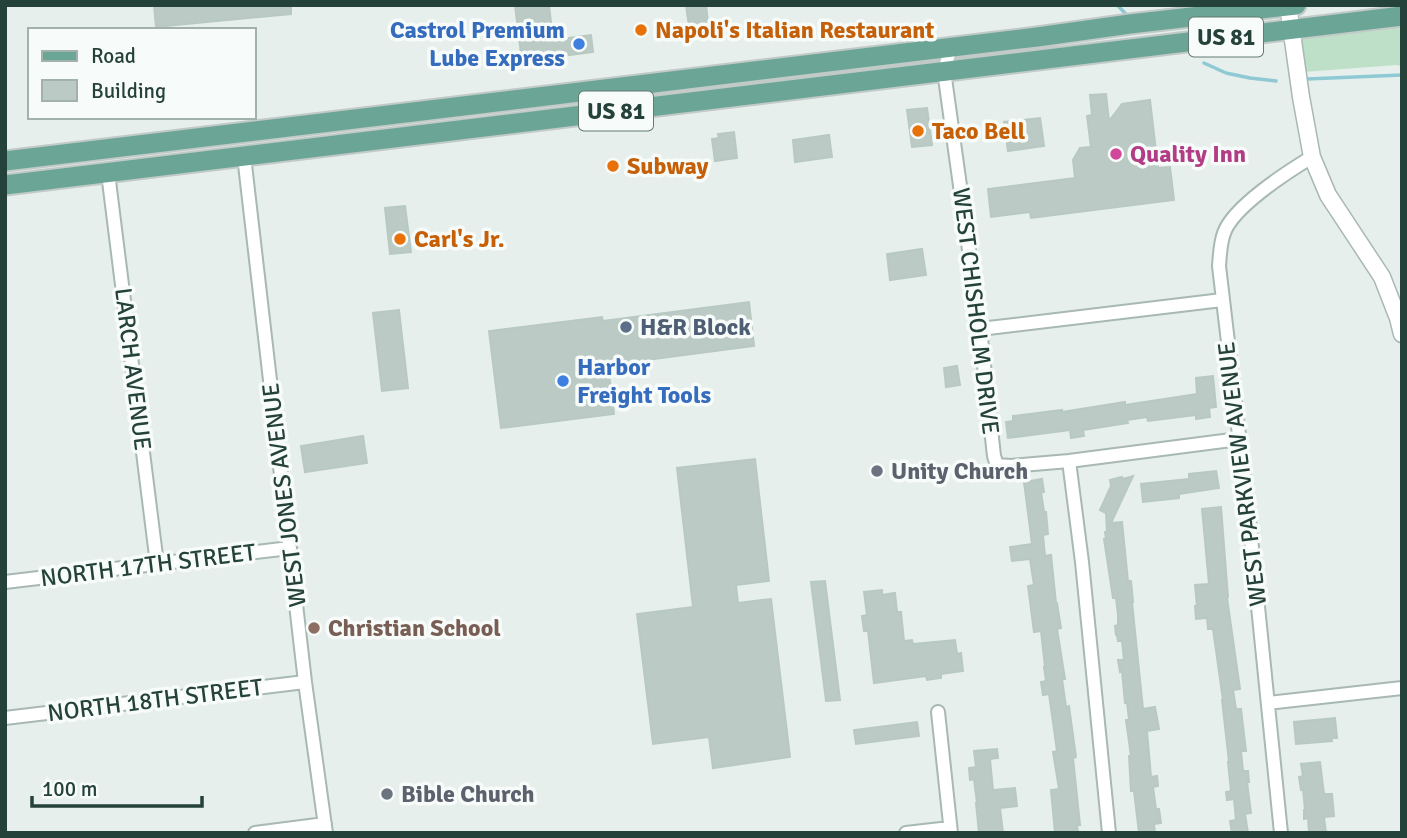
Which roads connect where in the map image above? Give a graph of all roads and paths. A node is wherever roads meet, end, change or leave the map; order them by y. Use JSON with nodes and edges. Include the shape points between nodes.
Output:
{"nodes":[{"id":1,"x":1296,"y":5,"type":"edge"},
{"id":2,"x":1288,"y":6,"type":"edge"},
{"id":3,"x":1402,"y":16,"type":"edge"},
{"id":4,"x":1292,"y":30,"type":"junction"},
{"id":5,"x":951,"y":47,"type":"junction"},
{"id":6,"x":944,"y":71,"type":"junction"},
{"id":7,"x":404,"y":113,"type":"junction"},
{"id":8,"x":407,"y":136,"type":"junction"},
{"id":9,"x":203,"y":137,"type":"junction"},
{"id":10,"x":244,"y":156,"type":"junction"},
{"id":11,"x":1311,"y":157,"type":"junction"},
{"id":12,"x":206,"y":161,"type":"junction"},
{"id":13,"x":5,"y":162,"type":"edge"},
{"id":14,"x":108,"y":173,"type":"junction"},
{"id":15,"x":5,"y":185,"type":"edge"},
{"id":16,"x":1222,"y":300,"type":"junction"},
{"id":17,"x":980,"y":329,"type":"junction"},
{"id":18,"x":1402,"y":334,"type":"edge"},
{"id":19,"x":1239,"y":439,"type":"junction"},
{"id":20,"x":1069,"y":461,"type":"junction"},
{"id":21,"x":290,"y":548,"type":"junction"},
{"id":22,"x":157,"y":564,"type":"junction"},
{"id":23,"x":5,"y":582,"type":"edge"},
{"id":24,"x":305,"y":682,"type":"junction"},
{"id":25,"x":1402,"y":688,"type":"edge"},
{"id":26,"x":1268,"y":704,"type":"junction"},
{"id":27,"x":938,"y":712,"type":"dead end"},
{"id":28,"x":5,"y":718,"type":"edge"},
{"id":29,"x":325,"y":829,"type":"edge"},
{"id":30,"x":951,"y":830,"type":"edge"},
{"id":31,"x":255,"y":833,"type":"edge"},
{"id":32,"x":906,"y":833,"type":"edge"},
{"id":33,"x":1109,"y":833,"type":"edge"},
{"id":34,"x":1280,"y":833,"type":"edge"}],
"edges":[{"from":1,"to":2,"type":"main road","number":"US 81"},
{"from":2,"to":4,"type":"street"},
{"from":2,"to":5,"type":"main road","number":"US 81"},
{"from":3,"to":4,"type":"main road","number":"US 81"},
{"from":4,"to":6,"type":"main road","number":"US 81"},
{"from":4,"to":11,"type":"street"},
{"from":5,"to":6,"type":"street","name":"WEST CHISHOLM DRIVE"},
{"from":5,"to":7,"type":"main road","number":"US 81"},
{"from":6,"to":8,"type":"main road","number":"US 81"},
{"from":6,"to":17,"type":"street","name":"WEST CHISHOLM DRIVE"},
{"from":7,"to":8,"type":"main road"},
{"from":7,"to":9,"type":"main road","number":"US 81"},
{"from":8,"to":10,"type":"main road","number":"US 81"},
{"from":9,"to":12,"type":"main road"},
{"from":9,"to":13,"type":"main road","number":"US 81"},
{"from":10,"to":12,"type":"main road","number":"US 81"},
{"from":10,"to":21,"type":"street","name":"WEST JONES AVENUE"},
{"from":11,"to":16,"type":"street","name":"WEST PARKVIEW AVENUE","via":[[1284,174],[1229,223],[1221,243]]},
{"from":11,"to":18,"type":"street","via":[[1328,195],[1382,277]]},
{"from":12,"to":14,"type":"main road","number":"US 81"},
{"from":14,"to":15,"type":"main road","number":"US 81"},
{"from":14,"to":22,"type":"street","name":"LARCH AVENUE"},
{"from":16,"to":17,"type":"street"},
{"from":16,"to":19,"type":"street","name":"WEST PARKVIEW AVENUE"},
{"from":17,"to":20,"type":"street","name":"WEST CHISHOLM DRIVE","via":[[997,465]]},
{"from":19,"to":20,"type":"street"},
{"from":19,"to":26,"type":"street","name":"WEST PARKVIEW AVENUE"},
{"from":20,"to":33,"type":"street"},
{"from":21,"to":22,"type":"street","name":"NORTH 17TH STREET"},
{"from":21,"to":24,"type":"street","name":"WEST JONES AVENUE"},
{"from":22,"to":23,"type":"street","name":"NORTH 17TH STREET"},
{"from":24,"to":28,"type":"street","name":"NORTH 18TH STREET"},
{"from":24,"to":29,"type":"street","name":"WEST JONES AVENUE"},
{"from":25,"to":26,"type":"street"},
{"from":26,"to":34,"type":"street","name":"WEST PARKVIEW AVENUE"},
{"from":27,"to":30,"type":"street"},
{"from":29,"to":31,"type":"street"},
{"from":30,"to":32,"type":"street"}]}
